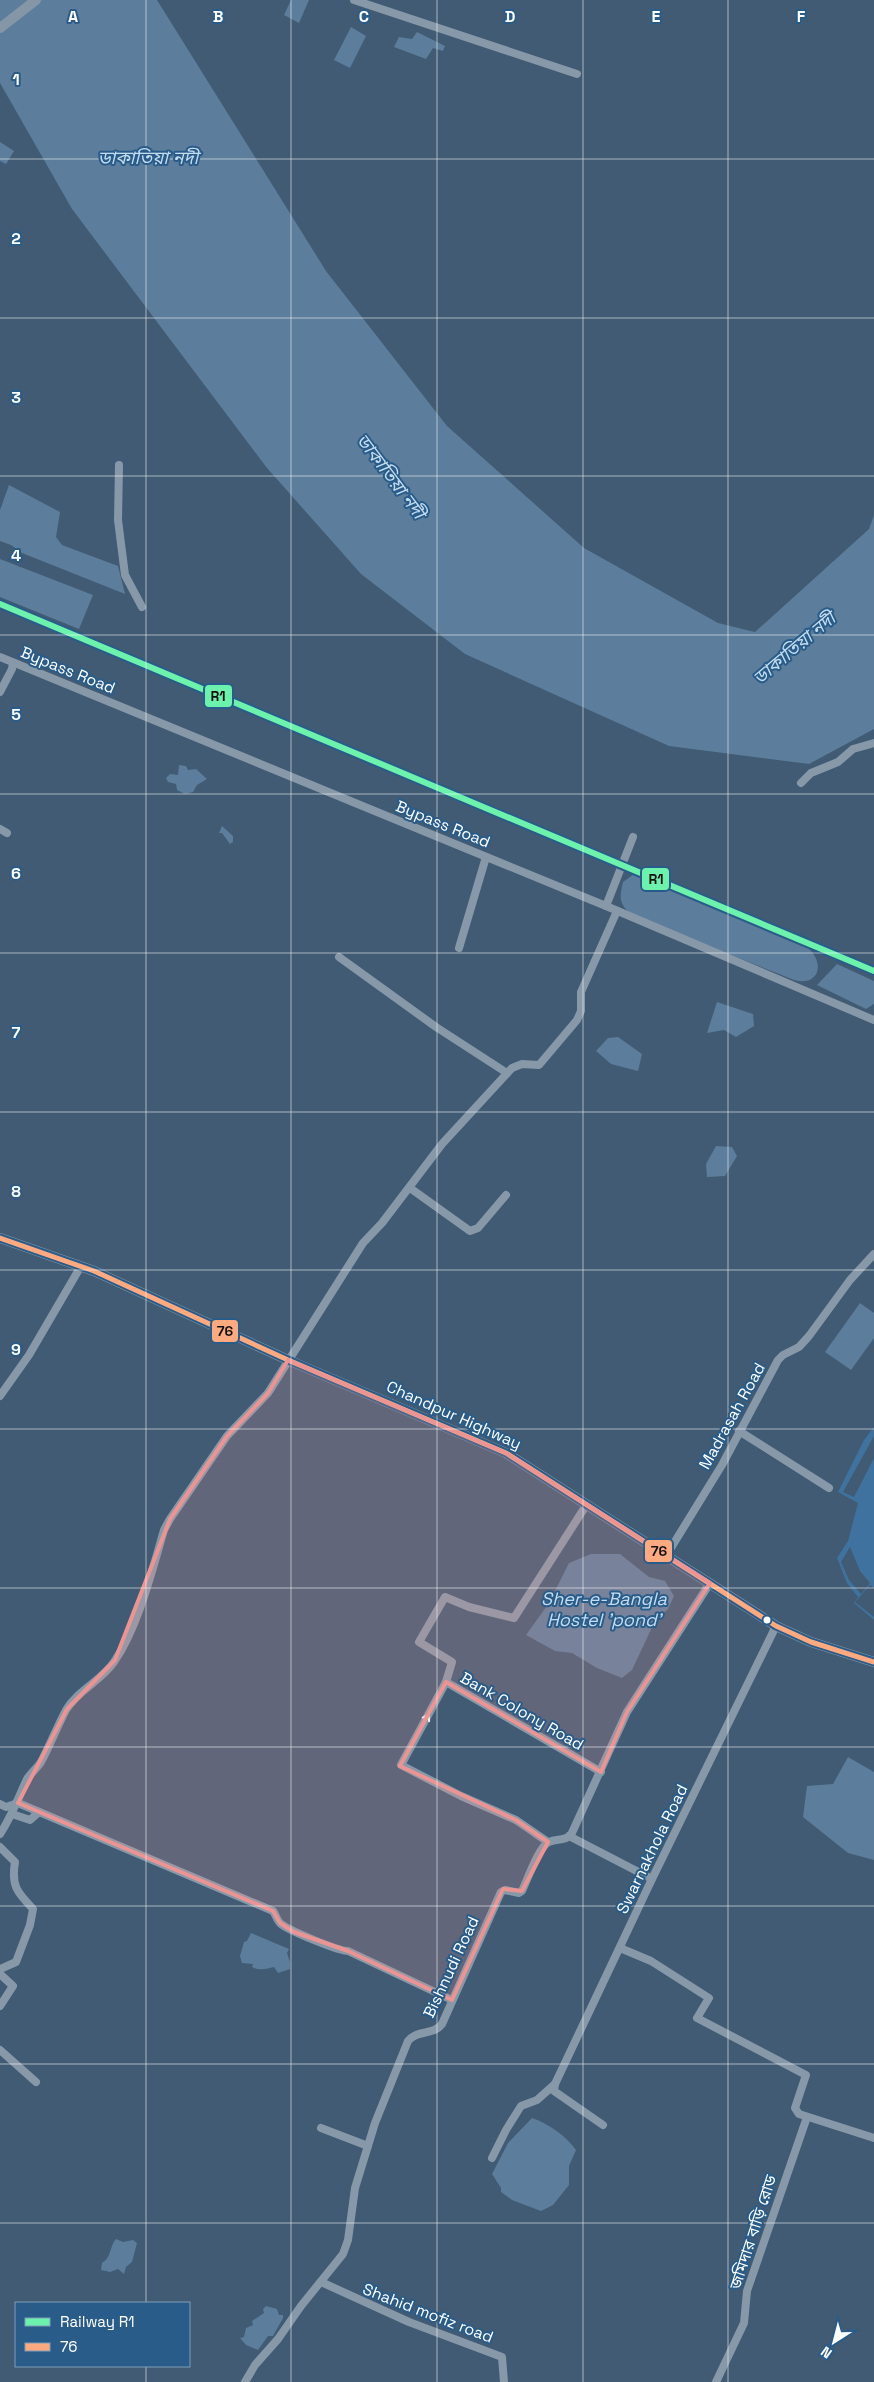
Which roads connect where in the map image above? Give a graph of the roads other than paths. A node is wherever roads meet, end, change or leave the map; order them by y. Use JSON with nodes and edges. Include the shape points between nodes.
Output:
{"nodes":[{"id":1,"x":36,"y":0,"type":"edge"},
{"id":2,"x":354,"y":0,"type":"edge"},
{"id":3,"x":0,"y":28,"type":"edge"},
{"id":4,"x":577,"y":74,"type":"dead end"},
{"id":5,"x":119,"y":466,"type":"dead end"},
{"id":6,"x":142,"y":607,"type":"dead end"},
{"id":7,"x":0,"y":657,"type":"edge"},
{"id":8,"x":13,"y":663,"type":"junction"},
{"id":9,"x":0,"y":692,"type":"edge"},
{"id":10,"x":874,"y":743,"type":"edge"},
{"id":11,"x":801,"y":783,"type":"dead end"},
{"id":12,"x":633,"y":837,"type":"dead end"},
{"id":13,"x":486,"y":857,"type":"junction"},
{"id":14,"x":606,"y":906,"type":"junction"},
{"id":15,"x":617,"y":911,"type":"junction"},
{"id":16,"x":459,"y":948,"type":"dead end"},
{"id":17,"x":339,"y":957,"type":"dead end"},
{"id":18,"x":874,"y":1020,"type":"edge"},
{"id":19,"x":507,"y":1073,"type":"junction"},
{"id":20,"x":410,"y":1188,"type":"junction"},
{"id":21,"x":506,"y":1195,"type":"dead end"},
{"id":22,"x":0,"y":1238,"type":"edge"},
{"id":23,"x":874,"y":1254,"type":"edge"},
{"id":24,"x":81,"y":1266,"type":"junction"},
{"id":25,"x":288,"y":1360,"type":"junction"},
{"id":26,"x":0,"y":1396,"type":"edge"},
{"id":27,"x":739,"y":1431,"type":"junction"},
{"id":28,"x":829,"y":1488,"type":"dead end"},
{"id":29,"x":586,"y":1504,"type":"junction"},
{"id":30,"x":666,"y":1556,"type":"junction"},
{"id":31,"x":710,"y":1583,"type":"junction"},
{"id":32,"x":776,"y":1626,"type":"junction"},
{"id":33,"x":871,"y":1659,"type":"edge"},
{"id":34,"x":446,"y":1682,"type":"junction"},
{"id":35,"x":601,"y":1772,"type":"junction"},
{"id":36,"x":18,"y":1803,"type":"junction"},
{"id":37,"x":0,"y":1804,"type":"edge"},
{"id":38,"x":38,"y":1812,"type":"junction"},
{"id":39,"x":12,"y":1814,"type":"junction"},
{"id":40,"x":0,"y":1834,"type":"edge"},
{"id":41,"x":536,"y":1834,"type":"dead end"},
{"id":42,"x":569,"y":1836,"type":"junction"},
{"id":43,"x":548,"y":1842,"type":"junction"},
{"id":44,"x":0,"y":1847,"type":"edge"},
{"id":45,"x":652,"y":1879,"type":"junction"},
{"id":46,"x":620,"y":1948,"type":"junction"},
{"id":47,"x":0,"y":1968,"type":"edge"},
{"id":48,"x":0,"y":1974,"type":"edge"},
{"id":49,"x":452,"y":2000,"type":"junction"},
{"id":50,"x":0,"y":2006,"type":"edge"},
{"id":51,"x":0,"y":2050,"type":"edge"},
{"id":52,"x":36,"y":2082,"type":"dead end"},
{"id":53,"x":555,"y":2084,"type":"junction"},
{"id":54,"x":807,"y":2117,"type":"junction"},
{"id":55,"x":603,"y":2125,"type":"dead end"},
{"id":56,"x":321,"y":2128,"type":"dead end"},
{"id":57,"x":874,"y":2138,"type":"edge"},
{"id":58,"x":368,"y":2146,"type":"junction"},
{"id":59,"x":492,"y":2158,"type":"dead end"},
{"id":60,"x":321,"y":2282,"type":"junction"},
{"id":61,"x":245,"y":2382,"type":"edge"},
{"id":62,"x":504,"y":2382,"type":"edge"},
{"id":63,"x":716,"y":2382,"type":"edge"}],
"edges":[{"from":1,"to":3,"type":"main road"},
{"from":2,"to":4,"type":"street"},
{"from":5,"to":6,"type":"street","via":[[118,520],[125,576]]},
{"from":7,"to":8,"type":"street","name":"Bypass Road"},
{"from":8,"to":9,"type":"street"},
{"from":8,"to":13,"type":"street","name":"Bypass Road"},
{"from":10,"to":11,"type":"street","via":[[853,749],[838,762],[811,773]]},
{"from":12,"to":14,"type":"street"},
{"from":13,"to":14,"type":"street","name":"Bypass Road"},
{"from":13,"to":16,"type":"street"},
{"from":14,"to":15,"type":"street","name":"Bypass Road"},
{"from":15,"to":18,"type":"street","name":"Bypass Road"},
{"from":15,"to":19,"type":"street","via":[[581,992],[577,1020],[538,1065],[516,1065]]},
{"from":17,"to":19,"type":"street"},
{"from":19,"to":20,"type":"street","via":[[442,1144]]},
{"from":20,"to":21,"type":"street","via":[[470,1230],[478,1228]]},
{"from":20,"to":25,"type":"street","via":[[363,1243]]},
{"from":22,"to":24,"type":"main road","name":"Chandpur Highway"},
{"from":23,"to":27,"type":"street","name":"Madrasah Road","via":[[850,1280],[809,1336],[799,1347],[778,1360]]},
{"from":24,"to":25,"type":"main road","name":"Chandpur Highway"},
{"from":24,"to":26,"type":"street","via":[[29,1355]]},
{"from":25,"to":29,"type":"main road","name":"Chandpur Highway","via":[[506,1452]]},
{"from":25,"to":36,"type":"street","via":[[268,1393],[228,1436],[170,1519],[127,1637],[115,1660],[103,1676],[77,1696],[67,1709],[42,1760],[28,1777]]},
{"from":27,"to":28,"type":"street"},
{"from":27,"to":30,"type":"street","name":"Madrasah Road"},
{"from":29,"to":30,"type":"main road","name":"Chandpur Highway"},
{"from":29,"to":34,"type":"street","name":"Bank Colony Road","via":[[514,1618],[445,1597],[419,1642],[452,1662]]},
{"from":30,"to":31,"type":"main road","name":"Chandpur Highway"},
{"from":31,"to":32,"type":"main road","name":"Chandpur Highway"},
{"from":31,"to":35,"type":"street","via":[[627,1712]]},
{"from":32,"to":33,"type":"main road","name":"Chandpur Highway","via":[[811,1642]]},
{"from":32,"to":45,"type":"street","name":"Swarnakhola Road"},
{"from":34,"to":35,"type":"street","name":"Bank Colony Road"},
{"from":43,"to":34,"type":"street","name":"Bank Colony Road","one_way":true,"via":[[516,1820],[401,1765]]},
{"from":35,"to":42,"type":"street"},
{"from":36,"to":37,"type":"street","via":[[6,1807]]},
{"from":36,"to":38,"type":"street"},
{"from":36,"to":39,"type":"street"},
{"from":38,"to":39,"type":"street","via":[[30,1820]]},
{"from":38,"to":49,"type":"street","via":[[273,1911],[280,1923],[294,1932],[340,1951],[348,1951]]},
{"from":39,"to":40,"type":"street"},
{"from":41,"to":43,"type":"street"},
{"from":42,"to":43,"type":"street"},
{"from":42,"to":45,"type":"street"},
{"from":43,"to":49,"type":"street","name":"Bishnudi Road","via":[[542,1847],[522,1891],[501,1892]]},
{"from":44,"to":47,"type":"street","via":[[15,1862],[14,1886],[33,1909],[16,1962]]},
{"from":45,"to":46,"type":"street","name":"Swarnakhola Road"},
{"from":46,"to":53,"type":"street","name":"Swarnakhola Road"},
{"from":46,"to":54,"type":"street","via":[[650,1961],[709,1998],[698,2018],[806,2075],[795,2108]]},
{"from":48,"to":50,"type":"street","via":[[13,1986]]},
{"from":49,"to":58,"type":"street","name":"Bishnudi Road","via":[[438,2029],[416,2034],[408,2041]]},
{"from":51,"to":52,"type":"street"},
{"from":53,"to":55,"type":"street","via":[[554,2091]]},
{"from":53,"to":59,"type":"street","via":[[536,2100],[521,2106]]},
{"from":54,"to":57,"type":"street"},
{"from":54,"to":63,"type":"street","name":"জমিদার বাড়ি রোড","via":[[747,2291],[744,2323]]},
{"from":56,"to":58,"type":"street"},
{"from":58,"to":60,"type":"street","name":"Bishnudi Road","via":[[355,2188],[348,2240],[343,2254]]},
{"from":60,"to":61,"type":"street","name":"Bishnudi Road"},
{"from":60,"to":62,"type":"street","name":"Shahid mofiz road","via":[[409,2322],[502,2357]]}]}
